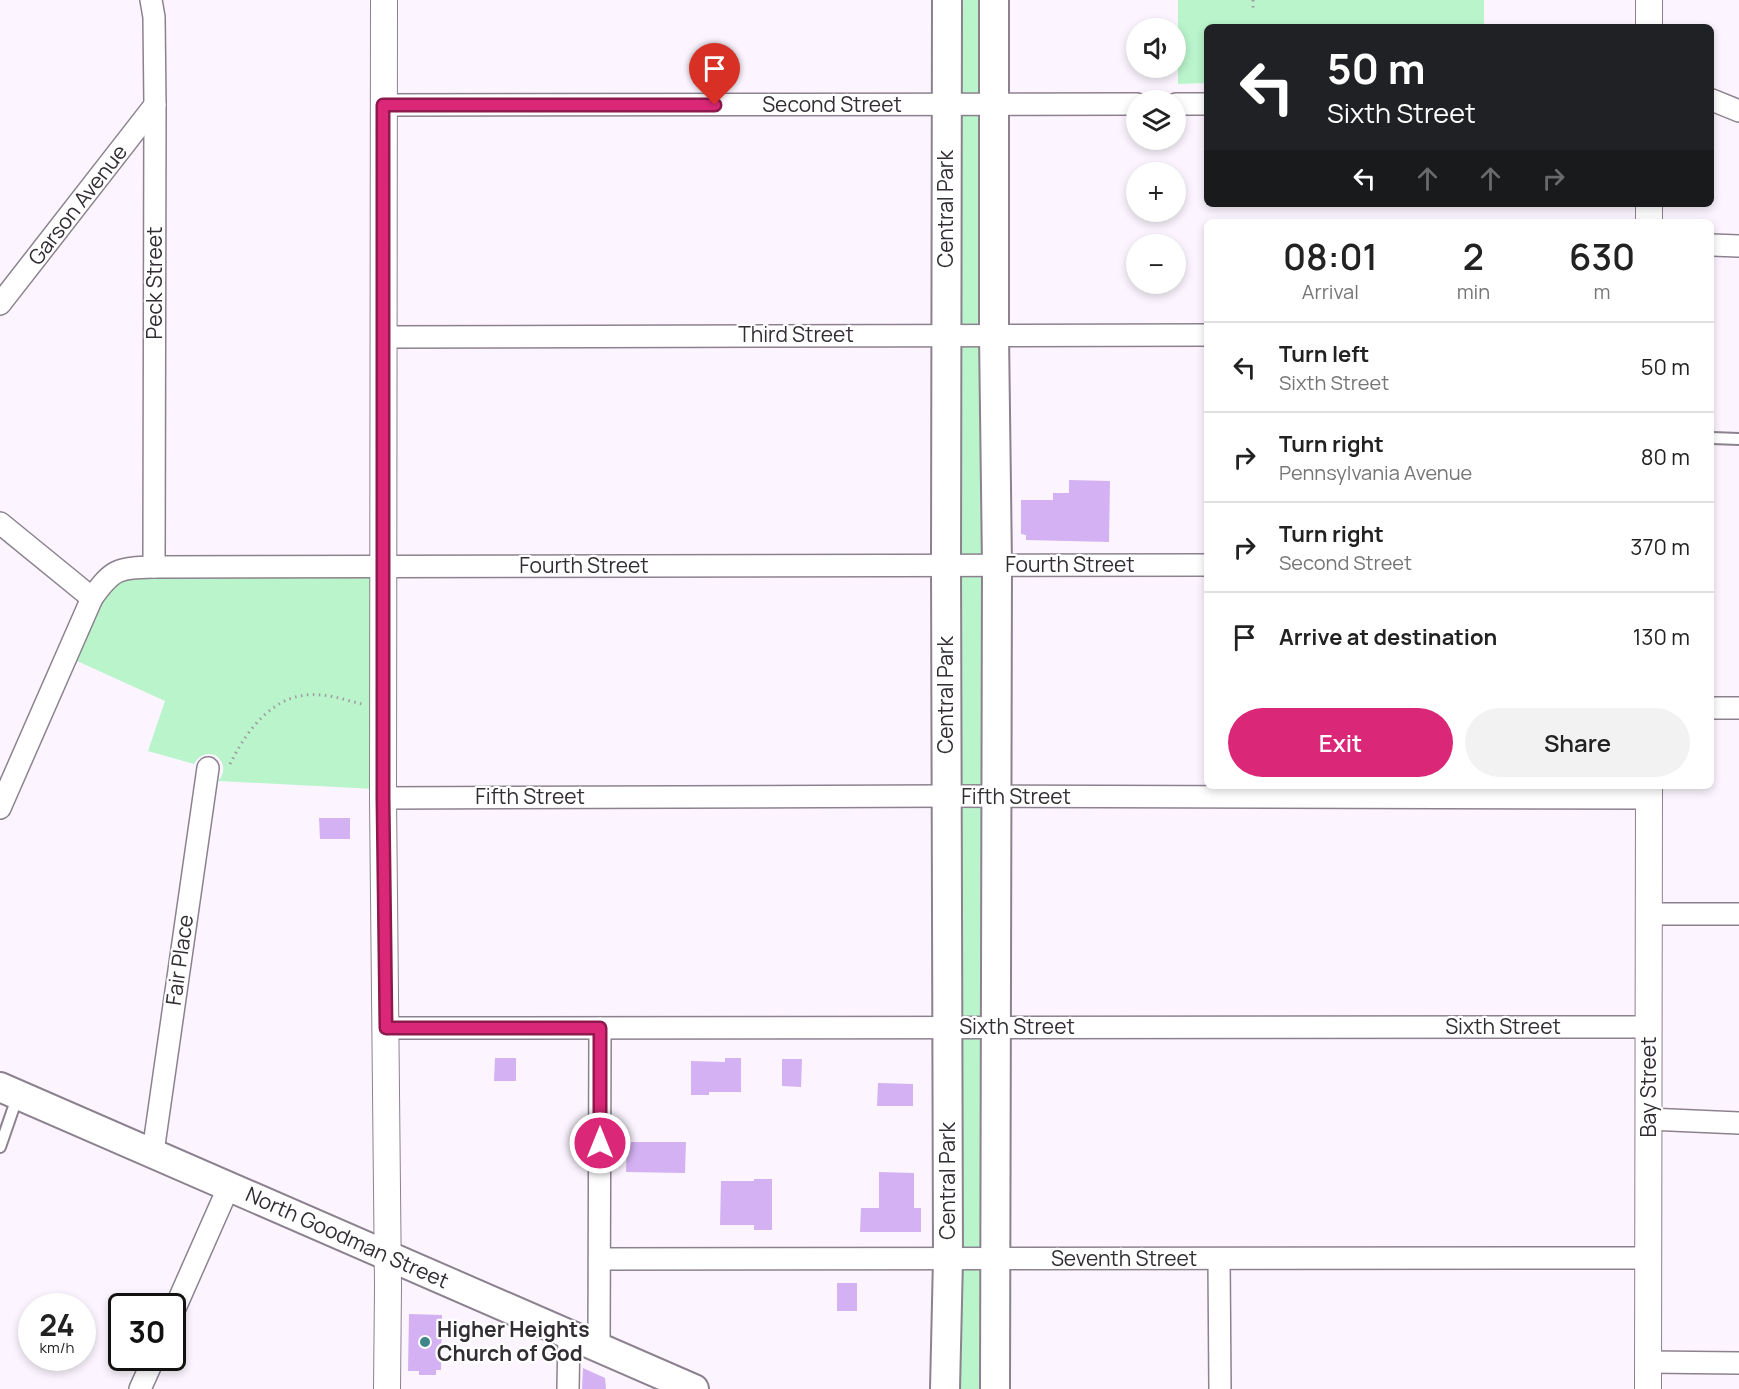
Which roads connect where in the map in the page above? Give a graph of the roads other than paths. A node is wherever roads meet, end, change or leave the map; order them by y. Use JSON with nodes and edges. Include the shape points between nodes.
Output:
{"nodes":[{"id":1,"x":151,"y":0,"type":"edge"},
{"id":2,"x":384,"y":0,"type":"edge"},
{"id":3,"x":947,"y":0,"type":"edge"},
{"id":4,"x":994,"y":0,"type":"edge"},
{"id":5,"x":1649,"y":0,"type":"edge"},
{"id":6,"x":1649,"y":24,"type":"edge"},
{"id":7,"x":1714,"y":101,"type":"edge"},
{"id":8,"x":1126,"y":104,"type":"edge"},
{"id":9,"x":1186,"y":104,"type":"edge"},
{"id":10,"x":1204,"y":104,"type":"edge"},
{"id":11,"x":155,"y":105,"type":"junction"},
{"id":12,"x":383,"y":105,"type":"junction"},
{"id":13,"x":947,"y":105,"type":"junction"},
{"id":14,"x":994,"y":105,"type":"junction"},
{"id":15,"x":1739,"y":111,"type":"edge"},
{"id":16,"x":1714,"y":245,"type":"edge"},
{"id":17,"x":1739,"y":246,"type":"edge"},
{"id":18,"x":0,"y":304,"type":"edge"},
{"id":19,"x":946,"y":335,"type":"junction"},
{"id":20,"x":994,"y":335,"type":"junction"},
{"id":21,"x":1204,"y":335,"type":"edge"},
{"id":22,"x":384,"y":337,"type":"junction"},
{"id":23,"x":1714,"y":438,"type":"edge"},
{"id":24,"x":1739,"y":440,"type":"edge"},
{"id":25,"x":0,"y":524,"type":"edge"},
{"id":26,"x":946,"y":565,"type":"junction"},
{"id":27,"x":1204,"y":565,"type":"edge"},
{"id":28,"x":384,"y":566,"type":"junction"},
{"id":29,"x":997,"y":566,"type":"junction"},
{"id":30,"x":154,"y":567,"type":"junction"},
{"id":31,"x":92,"y":598,"type":"junction"},
{"id":32,"x":1714,"y":708,"type":"edge"},
{"id":33,"x":1739,"y":708,"type":"edge"},
{"id":34,"x":208,"y":768,"type":"dead end"},
{"id":35,"x":1649,"y":792,"type":"edge"},
{"id":36,"x":946,"y":796,"type":"junction"},
{"id":37,"x":996,"y":797,"type":"junction"},
{"id":38,"x":383,"y":798,"type":"junction"},
{"id":39,"x":0,"y":808,"type":"edge"},
{"id":40,"x":1649,"y":914,"type":"junction"},
{"id":41,"x":1739,"y":914,"type":"edge"},
{"id":42,"x":948,"y":1027,"type":"junction"},
{"id":43,"x":995,"y":1027,"type":"junction"},
{"id":44,"x":1649,"y":1027,"type":"junction"},
{"id":45,"x":386,"y":1028,"type":"junction"},
{"id":46,"x":600,"y":1028,"type":"junction"},
{"id":47,"x":9,"y":1091,"type":"edge"},
{"id":48,"x":1648,"y":1119,"type":"junction"},
{"id":49,"x":1739,"y":1123,"type":"edge"},
{"id":50,"x":0,"y":1147,"type":"edge"},
{"id":51,"x":153,"y":1152,"type":"junction"},
{"id":52,"x":229,"y":1186,"type":"junction"},
{"id":53,"x":387,"y":1256,"type":"junction"},
{"id":54,"x":948,"y":1258,"type":"junction"},
{"id":55,"x":1648,"y":1258,"type":"junction"},
{"id":56,"x":600,"y":1259,"type":"junction"},
{"id":57,"x":996,"y":1259,"type":"junction"},
{"id":58,"x":1219,"y":1259,"type":"junction"},
{"id":59,"x":182,"y":1293,"type":"edge"},
{"id":60,"x":569,"y":1333,"type":"junction"},
{"id":61,"x":599,"y":1347,"type":"junction"},
{"id":62,"x":1648,"y":1362,"type":"junction"},
{"id":63,"x":1739,"y":1363,"type":"edge"},
{"id":64,"x":148,"y":1371,"type":"edge"},
{"id":65,"x":140,"y":1389,"type":"edge"},
{"id":66,"x":387,"y":1389,"type":"edge"},
{"id":67,"x":568,"y":1389,"type":"edge"},
{"id":68,"x":694,"y":1389,"type":"edge"},
{"id":69,"x":945,"y":1389,"type":"edge"},
{"id":70,"x":995,"y":1389,"type":"edge"},
{"id":71,"x":1220,"y":1389,"type":"edge"},
{"id":72,"x":1648,"y":1389,"type":"edge"}],
"edges":[{"from":1,"to":11,"type":"street","name":"Peck Street"},
{"from":2,"to":12,"type":"street"},
{"from":3,"to":13,"type":"main road","name":"Central Park"},
{"from":4,"to":14,"type":"main road"},
{"from":5,"to":6,"type":"street"},
{"from":7,"to":15,"type":"street"},
{"from":8,"to":14,"type":"street","name":"Second Street"},
{"from":9,"to":10,"type":"street"},
{"from":11,"to":18,"type":"street","name":"Garson Avenue"},
{"from":11,"to":30,"type":"street","name":"Peck Street"},
{"from":12,"to":13,"type":"street","name":"Second Street"},
{"from":12,"to":22,"type":"street"},
{"from":13,"to":14,"type":"street","name":"Second Street"},
{"from":13,"to":19,"type":"main road","name":"Central Park"},
{"from":14,"to":20,"type":"main road"},
{"from":16,"to":17,"type":"street"},
{"from":19,"to":20,"type":"street","name":"Third Street"},
{"from":19,"to":22,"type":"street","name":"Third Street"},
{"from":19,"to":26,"type":"main road","name":"Central Park"},
{"from":20,"to":21,"type":"street","name":"Third Street"},
{"from":20,"to":29,"type":"main road"},
{"from":22,"to":28,"type":"street"},
{"from":23,"to":24,"type":"lane"},
{"from":25,"to":31,"type":"street"},
{"from":26,"to":28,"type":"street","name":"Fourth Street"},
{"from":26,"to":29,"type":"street","name":"Fourth Street"},
{"from":26,"to":36,"type":"main road","name":"Central Park"},
{"from":27,"to":29,"type":"street","name":"Fourth Street"},
{"from":28,"to":30,"type":"street","name":"Fourth Street"},
{"from":28,"to":38,"type":"street"},
{"from":29,"to":37,"type":"main road"},
{"from":30,"to":31,"type":"street","name":"Fourth Street","via":[[120,570],[109,576]]},
{"from":31,"to":39,"type":"street"},
{"from":32,"to":33,"type":"street"},
{"from":34,"to":51,"type":"street","name":"Fair Place"},
{"from":35,"to":37,"type":"street","name":"Fifth Street"},
{"from":35,"to":40,"type":"street","name":"Bay Street"},
{"from":36,"to":37,"type":"street","name":"Fifth Street"},
{"from":36,"to":38,"type":"street","name":"Fifth Street"},
{"from":36,"to":42,"type":"main road","name":"Central Park"},
{"from":37,"to":43,"type":"main road"},
{"from":38,"to":45,"type":"street"},
{"from":40,"to":41,"type":"street"},
{"from":40,"to":44,"type":"street","name":"Bay Street"},
{"from":42,"to":43,"type":"street","name":"Sixth Street"},
{"from":42,"to":46,"type":"street","name":"Sixth Street"},
{"from":42,"to":54,"type":"main road","name":"Central Park"},
{"from":43,"to":44,"type":"street","name":"Sixth Street"},
{"from":43,"to":57,"type":"main road"},
{"from":44,"to":48,"type":"street","name":"Bay Street"},
{"from":45,"to":46,"type":"street","name":"Sixth Street"},
{"from":45,"to":53,"type":"street"},
{"from":46,"to":56,"type":"street"},
{"from":47,"to":50,"type":"lane"},
{"from":47,"to":51,"type":"main road","name":"North Goodman Street"},
{"from":48,"to":49,"type":"street"},
{"from":48,"to":55,"type":"street","name":"Bay Street"},
{"from":51,"to":52,"type":"main road","name":"North Goodman Street"},
{"from":52,"to":53,"type":"main road","name":"North Goodman Street"},
{"from":52,"to":59,"type":"street"},
{"from":53,"to":60,"type":"main road","name":"North Goodman Street"},
{"from":53,"to":66,"type":"street"},
{"from":54,"to":56,"type":"street","name":"Seventh Street"},
{"from":54,"to":57,"type":"street","name":"Seventh Street"},
{"from":54,"to":69,"type":"main road","name":"Central Park"},
{"from":55,"to":58,"type":"street","name":"Seventh Street"},
{"from":55,"to":62,"type":"street","name":"Bay Street"},
{"from":56,"to":61,"type":"street"},
{"from":57,"to":58,"type":"street","name":"Seventh Street"},
{"from":57,"to":70,"type":"main road"},
{"from":58,"to":71,"type":"street"},
{"from":60,"to":61,"type":"main road","name":"North Goodman Street"},
{"from":60,"to":67,"type":"street"},
{"from":61,"to":68,"type":"main road","name":"North Goodman Street"},
{"from":62,"to":63,"type":"street"},
{"from":62,"to":72,"type":"street","name":"Bay Street"},
{"from":64,"to":65,"type":"street"}]}
